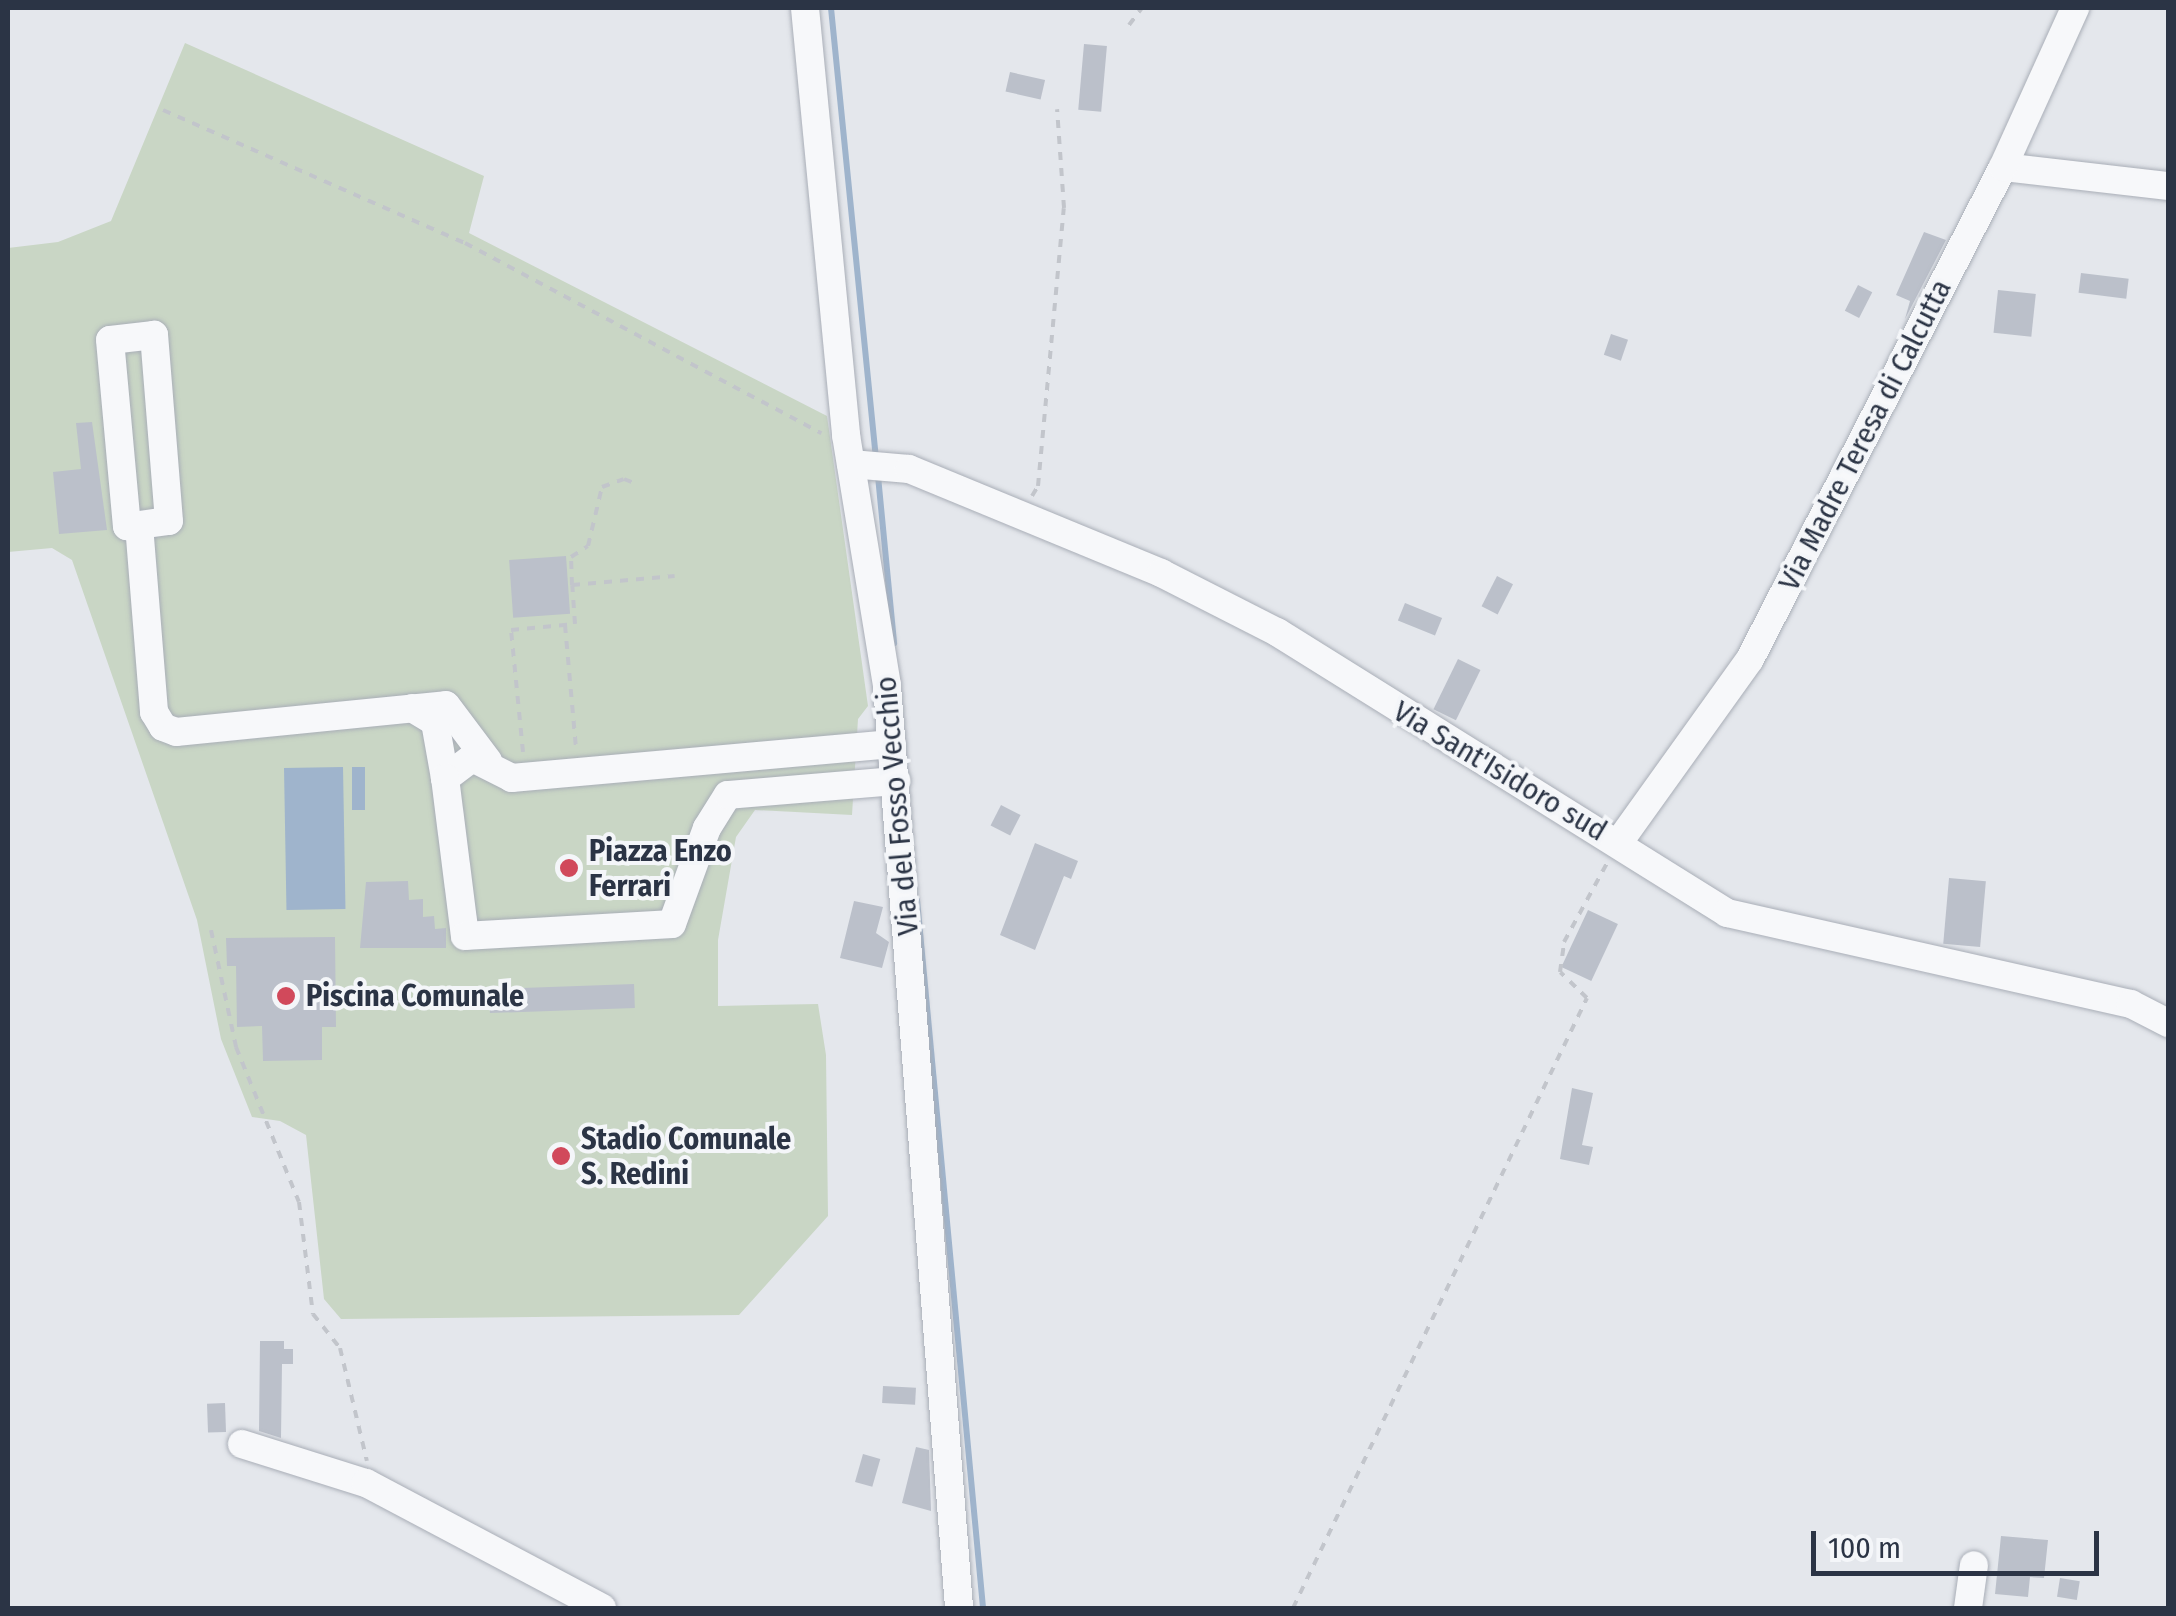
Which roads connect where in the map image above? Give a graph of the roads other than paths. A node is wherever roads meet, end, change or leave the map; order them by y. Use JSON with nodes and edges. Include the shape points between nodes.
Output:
{"nodes":[{"id":1,"x":805,"y":8,"type":"edge"},
{"id":2,"x":2074,"y":8,"type":"edge"},
{"id":3,"x":2002,"y":167,"type":"junction"},
{"id":4,"x":2168,"y":186,"type":"edge"},
{"id":5,"x":869,"y":463,"type":"junction"},
{"id":6,"x":139,"y":525,"type":"junction"},
{"id":7,"x":412,"y":708,"type":"junction"},
{"id":8,"x":892,"y":744,"type":"junction"},
{"id":9,"x":488,"y":761,"type":"junction"},
{"id":10,"x":718,"y":761,"type":"junction"},
{"id":11,"x":445,"y":778,"type":"junction"},
{"id":12,"x":896,"y":781,"type":"junction"},
{"id":13,"x":728,"y":795,"type":"junction"},
{"id":14,"x":1619,"y":842,"type":"junction"},
{"id":15,"x":2168,"y":1023,"type":"edge"},
{"id":16,"x":242,"y":1444,"type":"dead end"},
{"id":17,"x":1974,"y":1565,"type":"dead end"},
{"id":18,"x":602,"y":1608,"type":"edge"},
{"id":19,"x":960,"y":1608,"type":"edge"},
{"id":20,"x":1968,"y":1608,"type":"edge"}],
"edges":[{"from":1,"to":5,"type":"street","name":"Via del Fosso Vecchio","via":[[846,436]]},
{"from":2,"to":3,"type":"street","name":"Via Madre Teresa di Calcutta"},
{"from":3,"to":4,"type":"street"},
{"from":3,"to":14,"type":"street","name":"Via Madre Teresa di Calcutta","via":[[1750,658]]},
{"from":5,"to":8,"type":"street","name":"Via del Fosso Vecchio"},
{"from":5,"to":14,"type":"street","name":"Via Sant'Isidoro sud","via":[[1161,573],[1277,632],[1422,727]]},
{"from":6,"to":6,"type":"street","via":[[169,522],[154,336],[110,340],[127,526]]},
{"from":6,"to":7,"type":"street","via":[[154,712],[163,727],[176,732]]},
{"from":7,"to":9,"type":"street","via":[[446,704]]},
{"from":7,"to":11,"type":"street","via":[[435,722]]},
{"from":8,"to":10,"type":"street"},
{"from":8,"to":12,"type":"street","name":"Via del Fosso Vecchio"},
{"from":9,"to":10,"type":"street","via":[[512,778]]},
{"from":9,"to":11,"type":"street","via":[[472,758]]},
{"from":10,"to":13,"type":"street"},
{"from":11,"to":13,"type":"street","via":[[464,936],[672,924],[707,828]]},
{"from":12,"to":13,"type":"street"},
{"from":12,"to":19,"type":"street","name":"Via del Fosso Vecchio"},
{"from":14,"to":15,"type":"street","name":"Via Sant'Isidoro sud","via":[[1727,913],[2130,1004]]},
{"from":16,"to":18,"type":"street","via":[[366,1482]]},
{"from":17,"to":20,"type":"street"}]}
